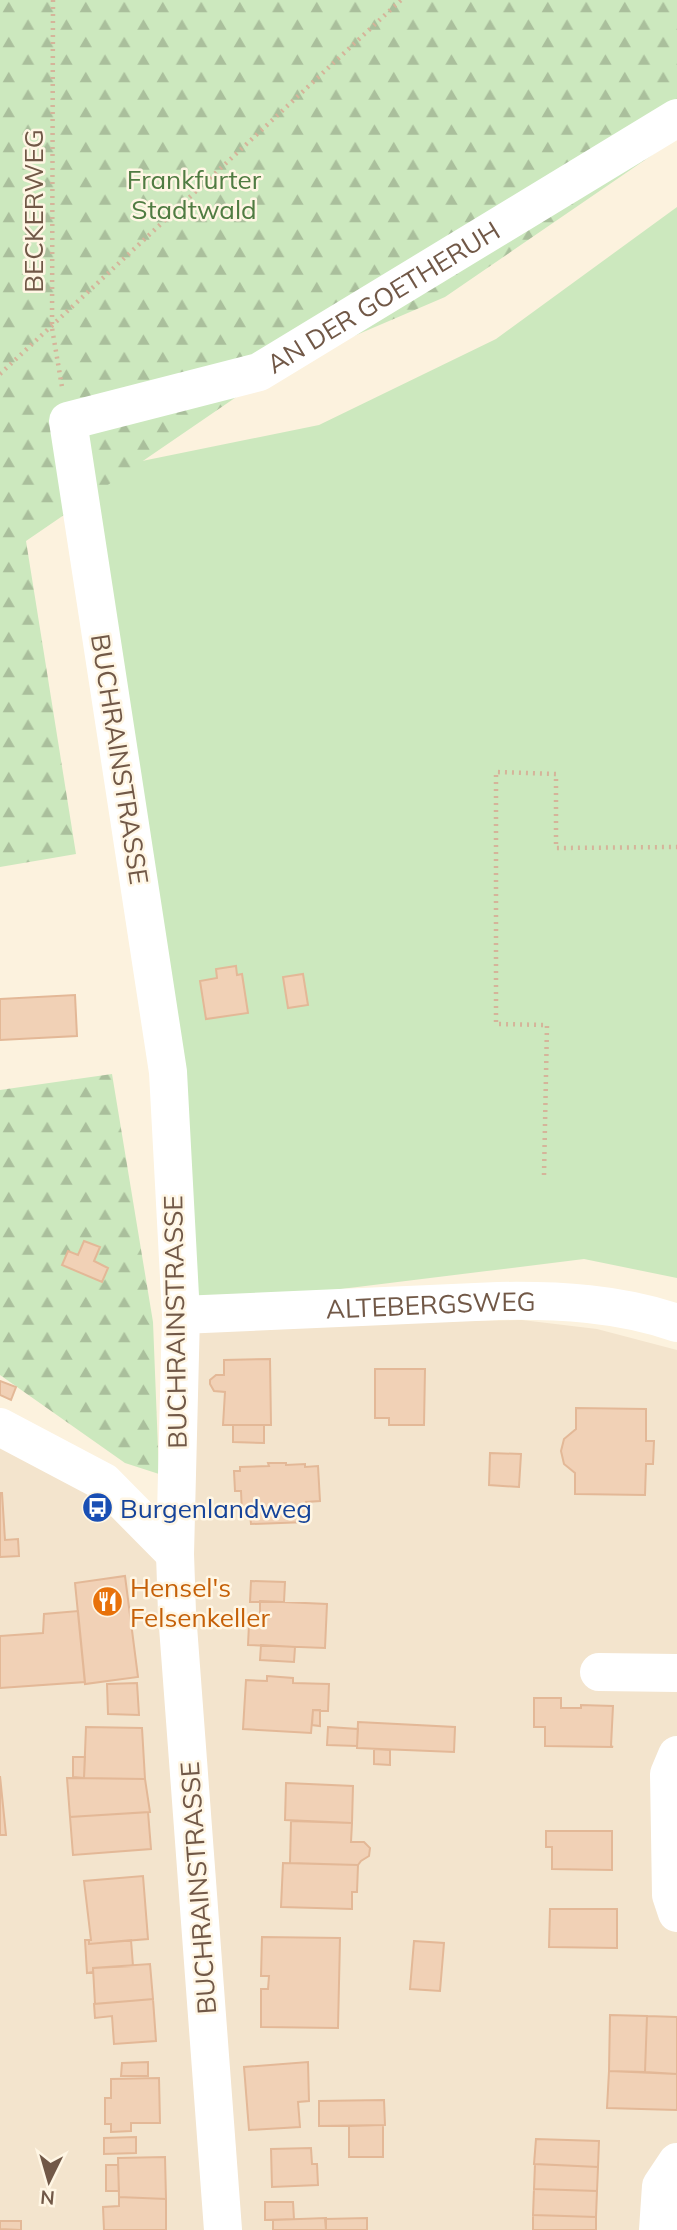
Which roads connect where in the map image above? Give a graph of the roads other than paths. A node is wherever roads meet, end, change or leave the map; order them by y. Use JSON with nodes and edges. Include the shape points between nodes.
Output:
{"nodes":[{"id":1,"x":677,"y":118,"type":"edge"},
{"id":2,"x":68,"y":421,"type":"joint"},
{"id":3,"x":181,"y":1315,"type":"junction"},
{"id":4,"x":677,"y":1323,"type":"edge"},
{"id":5,"x":0,"y":1427,"type":"edge"},
{"id":6,"x":175,"y":1554,"type":"junction"},
{"id":7,"x":599,"y":1672,"type":"dead end"},
{"id":8,"x":677,"y":1673,"type":"edge"},
{"id":9,"x":677,"y":1755,"type":"edge"},
{"id":10,"x":677,"y":1913,"type":"edge"},
{"id":11,"x":677,"y":2162,"type":"edge"},
{"id":12,"x":223,"y":2230,"type":"edge"},
{"id":13,"x":658,"y":2230,"type":"edge"}],
"edges":[{"from":1,"to":2,"type":"street","name":"AN DER GOETHERUH","via":[[259,373]]},
{"from":2,"to":3,"type":"street","name":"BUCHRAINSTRASSE","via":[[167,1072]]},
{"from":3,"to":4,"type":"street","name":"ALTEBERGSWEG","via":[[546,1301],[615,1306]]},
{"from":3,"to":6,"type":"street","name":"BUCHRAINSTRASSE"},
{"from":5,"to":6,"type":"street","via":[[104,1482]]},
{"from":6,"to":12,"type":"street","name":"BUCHRAINSTRASSE"},
{"from":7,"to":8,"type":"street"},
{"from":9,"to":10,"type":"street","via":[[669,1774],[671,1895]]},
{"from":11,"to":13,"type":"street","via":[[661,2186]]}]}
